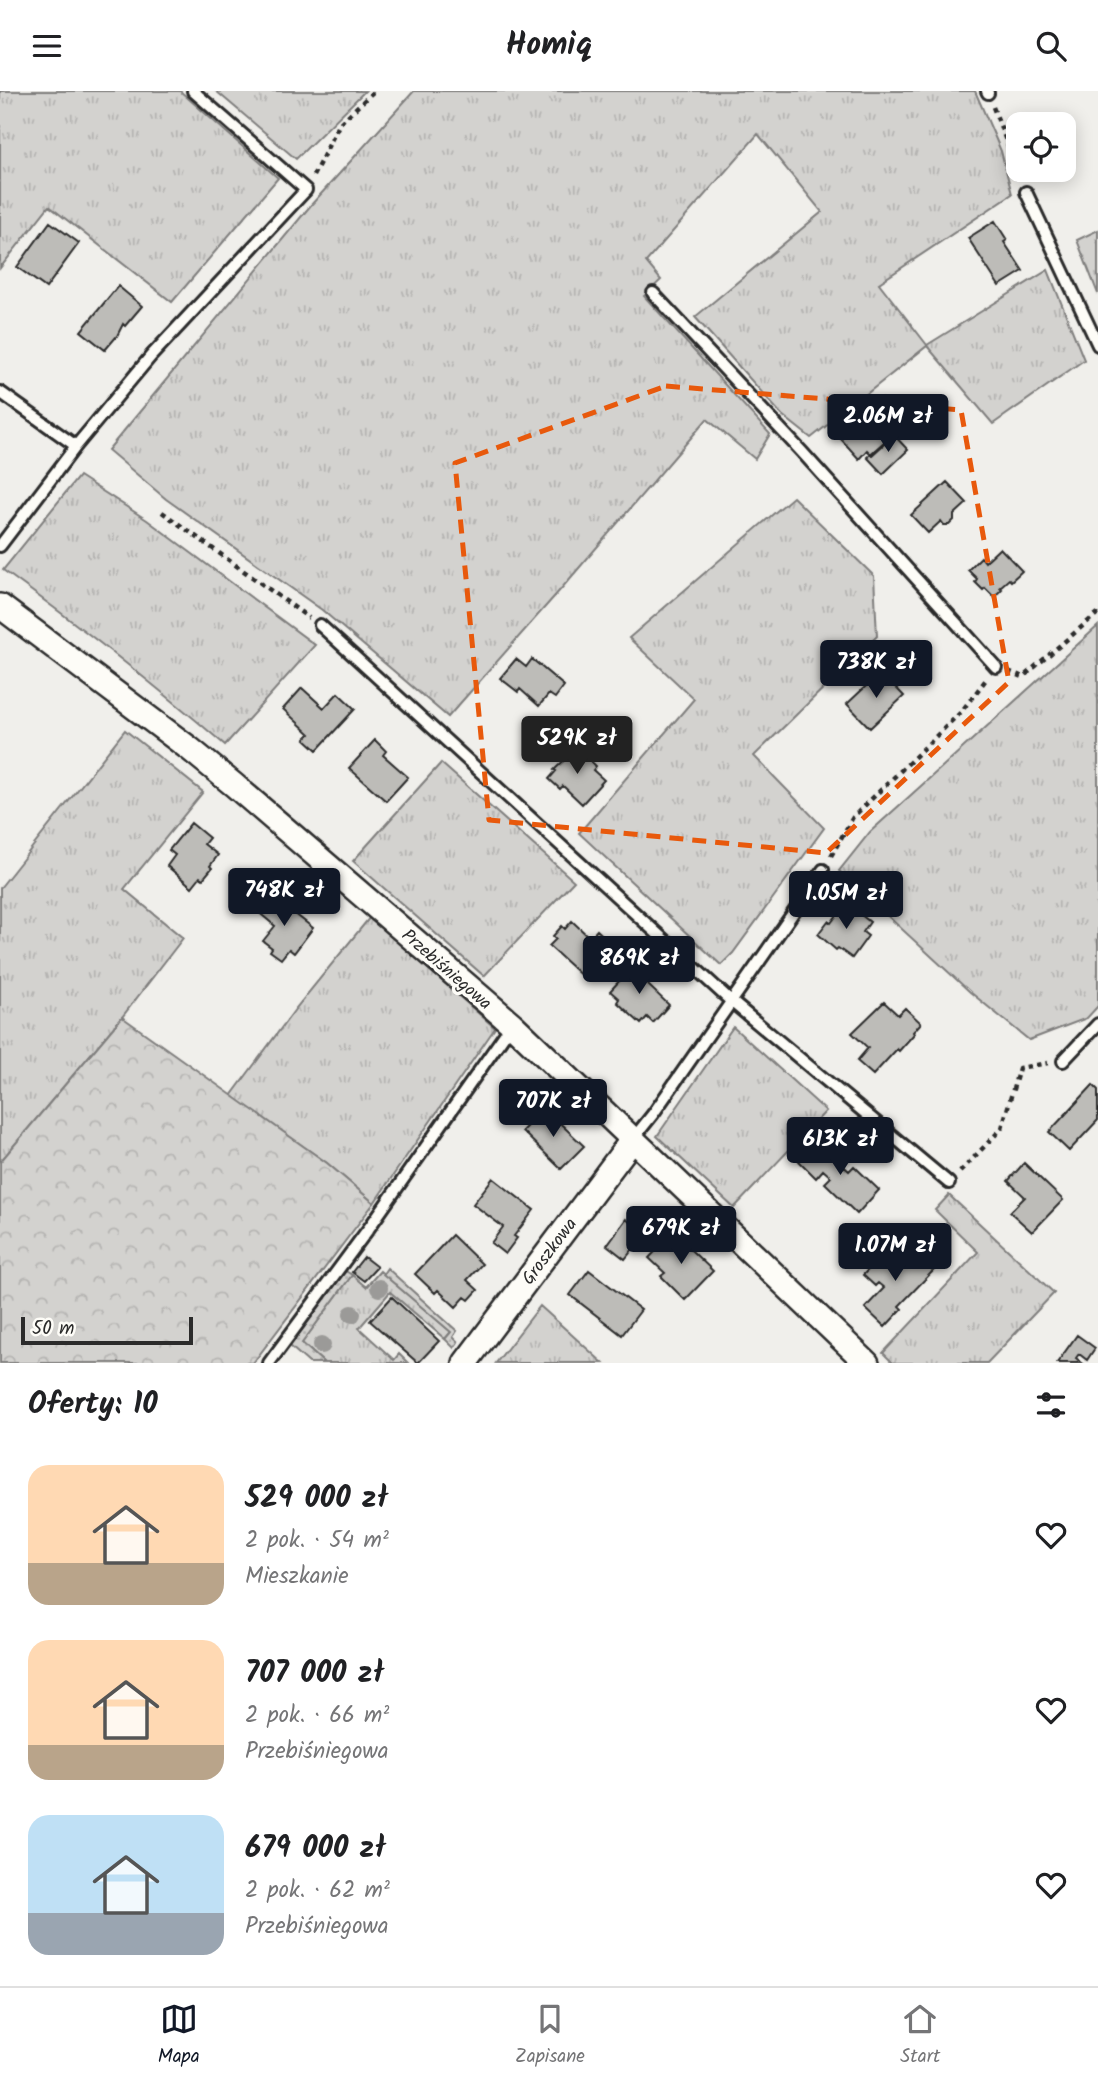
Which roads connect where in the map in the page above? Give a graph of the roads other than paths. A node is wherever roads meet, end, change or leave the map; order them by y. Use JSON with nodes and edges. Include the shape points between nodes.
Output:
{"nodes":[{"id":1,"x":193,"y":91,"type":"edge"},
{"id":2,"x":1026,"y":192,"type":"road end"},
{"id":3,"x":653,"y":293,"type":"dead end"},
{"id":4,"x":1098,"y":345,"type":"edge"},
{"id":5,"x":0,"y":392,"type":"edge"},
{"id":6,"x":76,"y":446,"type":"junction"},
{"id":7,"x":0,"y":546,"type":"edge"},
{"id":8,"x":0,"y":606,"type":"edge"},
{"id":9,"x":320,"y":625,"type":"road end"},
{"id":10,"x":996,"y":667,"type":"road end"},
{"id":11,"x":824,"y":870,"type":"road end"},
{"id":12,"x":732,"y":1002,"type":"junction"},
{"id":13,"x":512,"y":1024,"type":"junction"},
{"id":14,"x":1098,"y":1024,"type":"edge"},
{"id":15,"x":1063,"y":1061,"type":"road end"},
{"id":16,"x":633,"y":1139,"type":"junction"},
{"id":17,"x":949,"y":1184,"type":"road end"},
{"id":18,"x":269,"y":1363,"type":"edge"},
{"id":19,"x":466,"y":1363,"type":"edge"},
{"id":20,"x":867,"y":1363,"type":"edge"}],
"edges":[{"from":1,"to":6,"type":"lane","via":[[306,190],[151,356]]},
{"from":2,"to":4,"type":"lane"},
{"from":3,"to":10,"type":"lane"},
{"from":5,"to":6,"type":"lane"},
{"from":6,"to":7,"type":"lane"},
{"from":8,"to":13,"type":"street","name":"Przebiśniegowa","via":[[190,749]]},
{"from":9,"to":12,"type":"lane"},
{"from":11,"to":12,"type":"lane"},
{"from":12,"to":16,"type":"lane"},
{"from":12,"to":17,"type":"lane"},
{"from":13,"to":16,"type":"street","name":"Przebiśniegowa"},
{"from":13,"to":18,"type":"lane"},
{"from":14,"to":15,"type":"lane"},
{"from":16,"to":19,"type":"street","name":"Groszkowa"},
{"from":16,"to":20,"type":"street","name":"Przebiśniegowa"}]}
